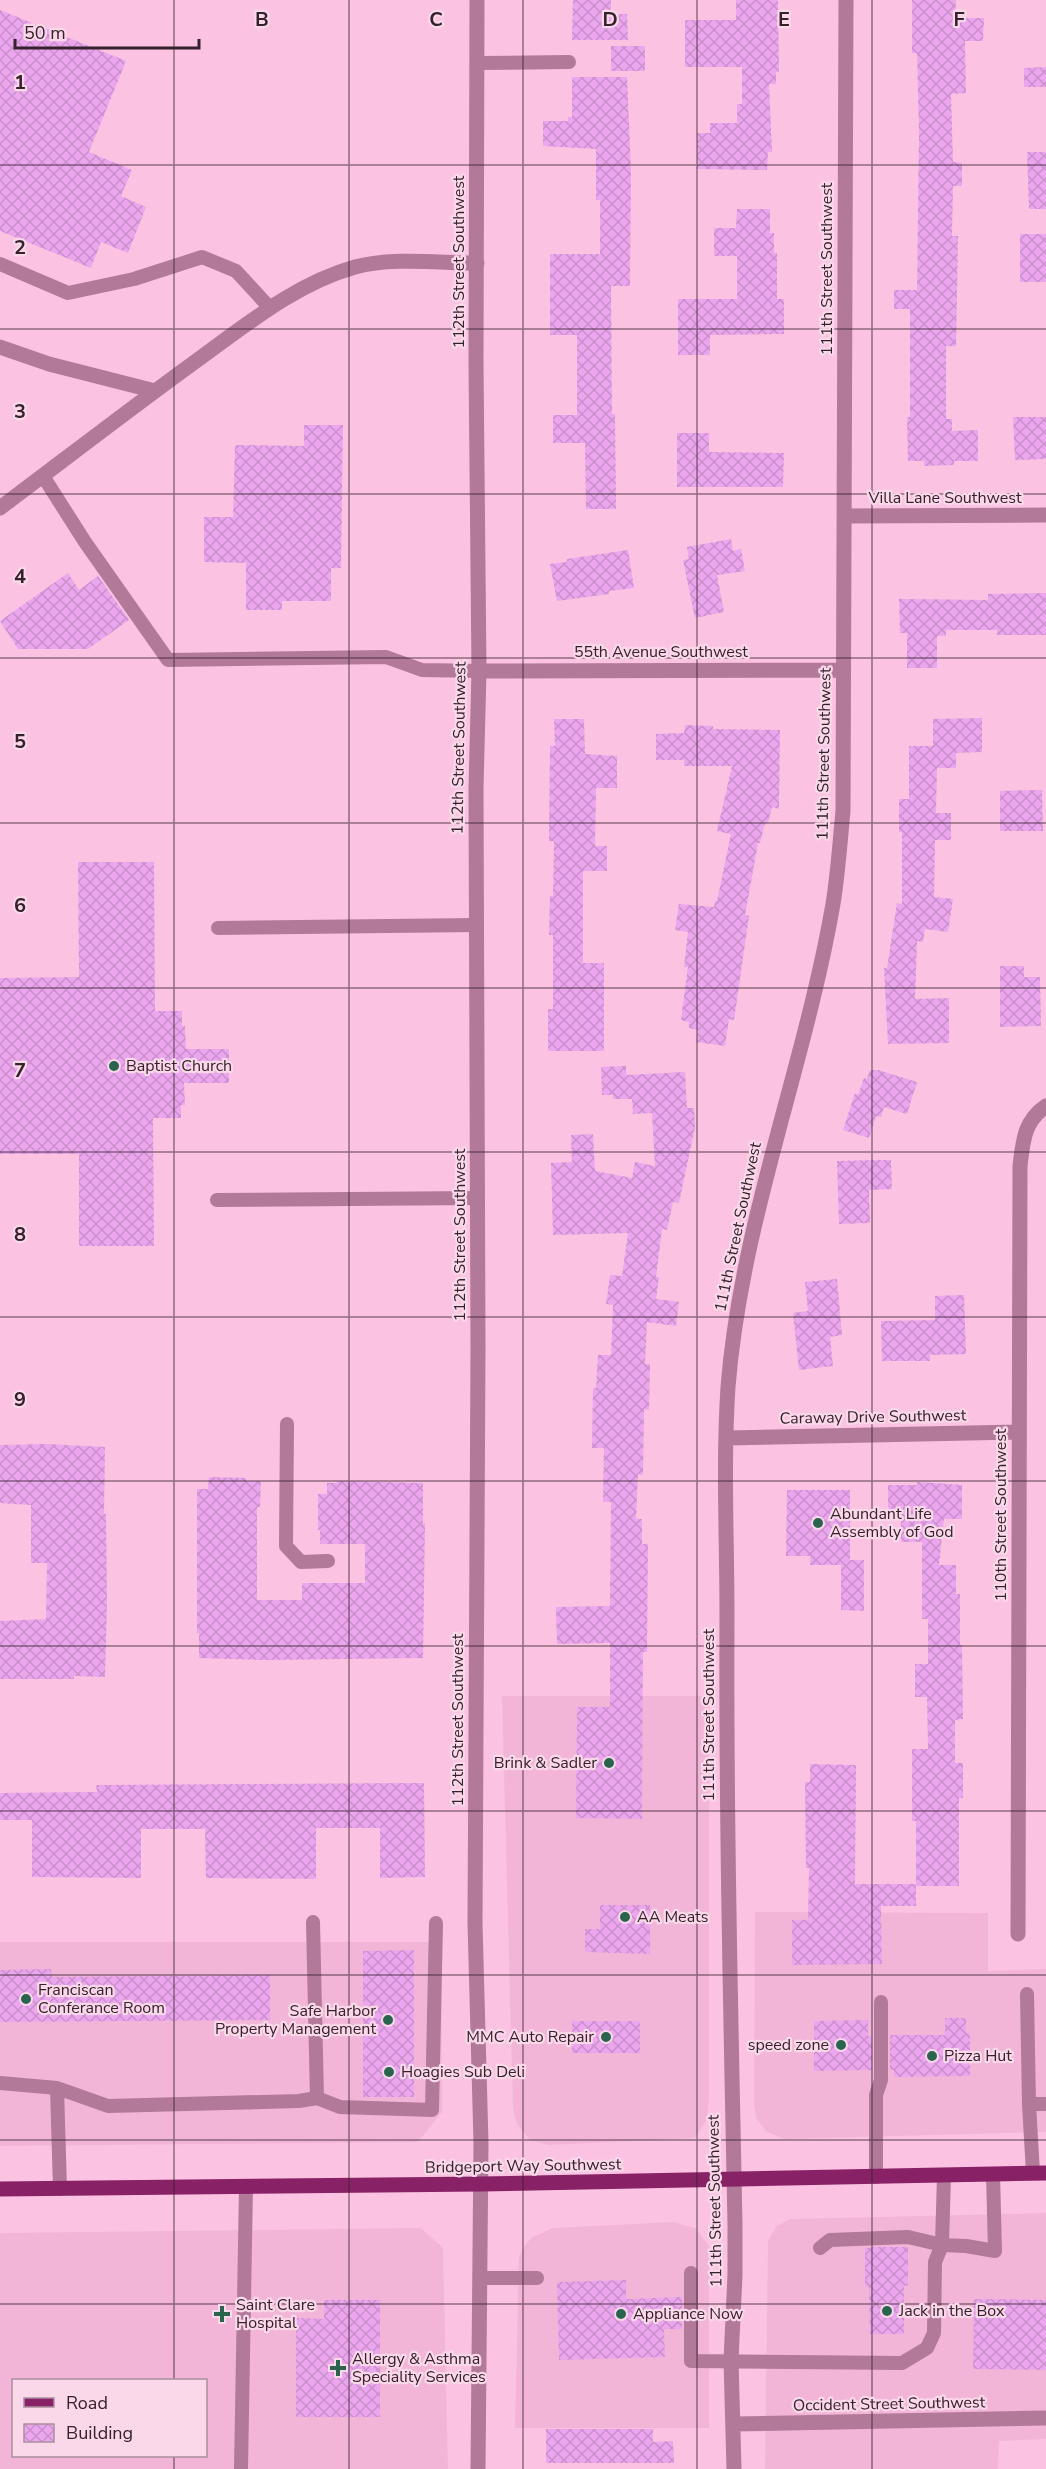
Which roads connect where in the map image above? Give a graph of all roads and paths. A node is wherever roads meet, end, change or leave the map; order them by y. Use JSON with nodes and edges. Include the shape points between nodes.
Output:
{"nodes":[{"id":1,"x":477,"y":0,"type":"edge"},
{"id":2,"x":846,"y":0,"type":"edge"},
{"id":3,"x":569,"y":62,"type":"dead end"},
{"id":4,"x":478,"y":63,"type":"junction"},
{"id":5,"x":477,"y":263,"type":"junction"},
{"id":6,"x":0,"y":264,"type":"edge"},
{"id":7,"x":270,"y":308,"type":"junction"},
{"id":8,"x":0,"y":346,"type":"edge"},
{"id":9,"x":155,"y":391,"type":"junction"},
{"id":10,"x":43,"y":476,"type":"junction"},
{"id":11,"x":0,"y":508,"type":"edge"},
{"id":12,"x":1046,"y":515,"type":"edge"},
{"id":13,"x":844,"y":516,"type":"junction"},
{"id":14,"x":843,"y":670,"type":"junction"},
{"id":15,"x":478,"y":671,"type":"junction"},
{"id":16,"x":477,"y":925,"type":"junction"},
{"id":17,"x":218,"y":928,"type":"dead end"},
{"id":18,"x":1046,"y":1106,"type":"edge"},
{"id":19,"x":478,"y":1198,"type":"junction"},
{"id":20,"x":218,"y":1200,"type":"dead end"},
{"id":21,"x":287,"y":1424,"type":"dead end"},
{"id":22,"x":1019,"y":1432,"type":"junction"},
{"id":23,"x":727,"y":1438,"type":"junction"},
{"id":24,"x":328,"y":1562,"type":"dead end"},
{"id":25,"x":313,"y":1922,"type":"dead end"},
{"id":26,"x":436,"y":1923,"type":"dead end"},
{"id":27,"x":1018,"y":1934,"type":"dead end"},
{"id":28,"x":1027,"y":1994,"type":"dead end"},
{"id":29,"x":881,"y":2002,"type":"dead end"},
{"id":30,"x":0,"y":2082,"type":"edge"},
{"id":31,"x":57,"y":2088,"type":"junction"},
{"id":32,"x":317,"y":2098,"type":"junction"},
{"id":33,"x":1029,"y":2104,"type":"junction"},
{"id":34,"x":1046,"y":2104,"type":"edge"},
{"id":35,"x":1040,"y":2173,"type":"edge"},
{"id":36,"x":993,"y":2174,"type":"junction"},
{"id":37,"x":944,"y":2175,"type":"junction"},
{"id":38,"x":876,"y":2177,"type":"junction"},
{"id":39,"x":734,"y":2180,"type":"junction"},
{"id":40,"x":481,"y":2184,"type":"junction"},
{"id":41,"x":246,"y":2187,"type":"junction"},
{"id":42,"x":0,"y":2189,"type":"edge"},
{"id":43,"x":60,"y":2189,"type":"junction"},
{"id":44,"x":942,"y":2245,"type":"junction"},
{"id":45,"x":820,"y":2248,"type":"dead end"},
{"id":46,"x":691,"y":2273,"type":"dead end"},
{"id":47,"x":481,"y":2278,"type":"junction"},
{"id":48,"x":537,"y":2278,"type":"dead end"},
{"id":49,"x":731,"y":2360,"type":"junction"},
{"id":50,"x":1046,"y":2418,"type":"edge"},
{"id":51,"x":734,"y":2424,"type":"junction"},
{"id":52,"x":242,"y":2469,"type":"edge"},
{"id":53,"x":478,"y":2469,"type":"edge"},
{"id":54,"x":734,"y":2469,"type":"edge"}],
"edges":[{"from":1,"to":4,"type":"street","name":"112th Street Southwest"},
{"from":2,"to":13,"type":"street","name":"111th Street Southwest"},
{"from":3,"to":4,"type":"lane"},
{"from":4,"to":5,"type":"street","name":"112th Street Southwest"},
{"from":5,"to":7,"type":"street","via":[[358,266],[309,284]]},
{"from":5,"to":15,"type":"street","name":"112th Street Southwest"},
{"from":6,"to":7,"type":"lane","via":[[68,293],[134,279],[202,257],[236,271]]},
{"from":7,"to":9,"type":"street"},
{"from":8,"to":9,"type":"street","via":[[49,364]]},
{"from":9,"to":10,"type":"street"},
{"from":10,"to":11,"type":"street"},
{"from":10,"to":15,"type":"lane","via":[[168,660],[386,657],[422,670]]},
{"from":12,"to":13,"type":"street","name":"Villa Lane Southwest"},
{"from":13,"to":14,"type":"street","name":"111th Street Southwest"},
{"from":14,"to":15,"type":"street","name":"55th Avenue Southwest"},
{"from":14,"to":23,"type":"street","name":"111th Street Southwest","via":[[843,811],[833,904],[755,1223],[736,1320]]},
{"from":15,"to":16,"type":"street","name":"112th Street Southwest"},
{"from":16,"to":17,"type":"lane"},
{"from":16,"to":19,"type":"street","name":"112th Street Southwest"},
{"from":18,"to":22,"type":"street","name":"110th Street Southwest","via":[[1030,1120],[1020,1166]]},
{"from":19,"to":20,"type":"lane"},
{"from":19,"to":40,"type":"street","name":"112th Street Southwest","via":[[475,1923]]},
{"from":21,"to":24,"type":"lane","via":[[286,1546],[301,1562]]},
{"from":22,"to":23,"type":"street","name":"Caraway Drive Southwest"},
{"from":22,"to":27,"type":"street","name":"110th Street Southwest"},
{"from":23,"to":39,"type":"street","name":"111th Street Southwest","via":[[726,1705]]},
{"from":25,"to":32,"type":"lane"},
{"from":26,"to":32,"type":"lane","via":[[432,2110],[340,2107]]},
{"from":28,"to":33,"type":"lane"},
{"from":29,"to":38,"type":"lane","via":[[882,2080],[876,2095]]},
{"from":30,"to":31,"type":"lane"},
{"from":31,"to":32,"type":"lane","via":[[108,2106]]},
{"from":31,"to":43,"type":"lane"},
{"from":33,"to":34,"type":"lane"},
{"from":33,"to":35,"type":"lane"},
{"from":35,"to":36,"type":"main road","name":"Bridgeport Way Southwest"},
{"from":36,"to":37,"type":"main road","name":"Bridgeport Way Southwest"},
{"from":36,"to":44,"type":"lane","via":[[996,2251]]},
{"from":37,"to":38,"type":"main road","name":"Bridgeport Way Southwest"},
{"from":37,"to":44,"type":"lane"},
{"from":38,"to":39,"type":"main road","name":"Bridgeport Way Southwest"},
{"from":39,"to":40,"type":"main road","name":"Bridgeport Way Southwest"},
{"from":39,"to":49,"type":"street","name":"111th Street Southwest"},
{"from":40,"to":41,"type":"main road","name":"Bridgeport Way Southwest"},
{"from":40,"to":47,"type":"street","name":"112th Street Southwest"},
{"from":41,"to":43,"type":"main road","name":"Bridgeport Way Southwest"},
{"from":41,"to":52,"type":"lane"},
{"from":42,"to":43,"type":"main road","name":"Bridgeport Way Southwest"},
{"from":44,"to":45,"type":"lane","via":[[908,2236],[830,2240]]},
{"from":44,"to":49,"type":"lane","via":[[935,2262],[934,2333],[927,2348],[902,2363]]},
{"from":46,"to":49,"type":"lane","via":[[691,2361]]},
{"from":47,"to":48,"type":"lane"},
{"from":47,"to":53,"type":"street","name":"112th Street Southwest"},
{"from":49,"to":51,"type":"street","name":"111th Street Southwest"},
{"from":50,"to":51,"type":"street","name":"Occident Street Southwest"},
{"from":51,"to":54,"type":"street","name":"111th Street Southwest"}]}
